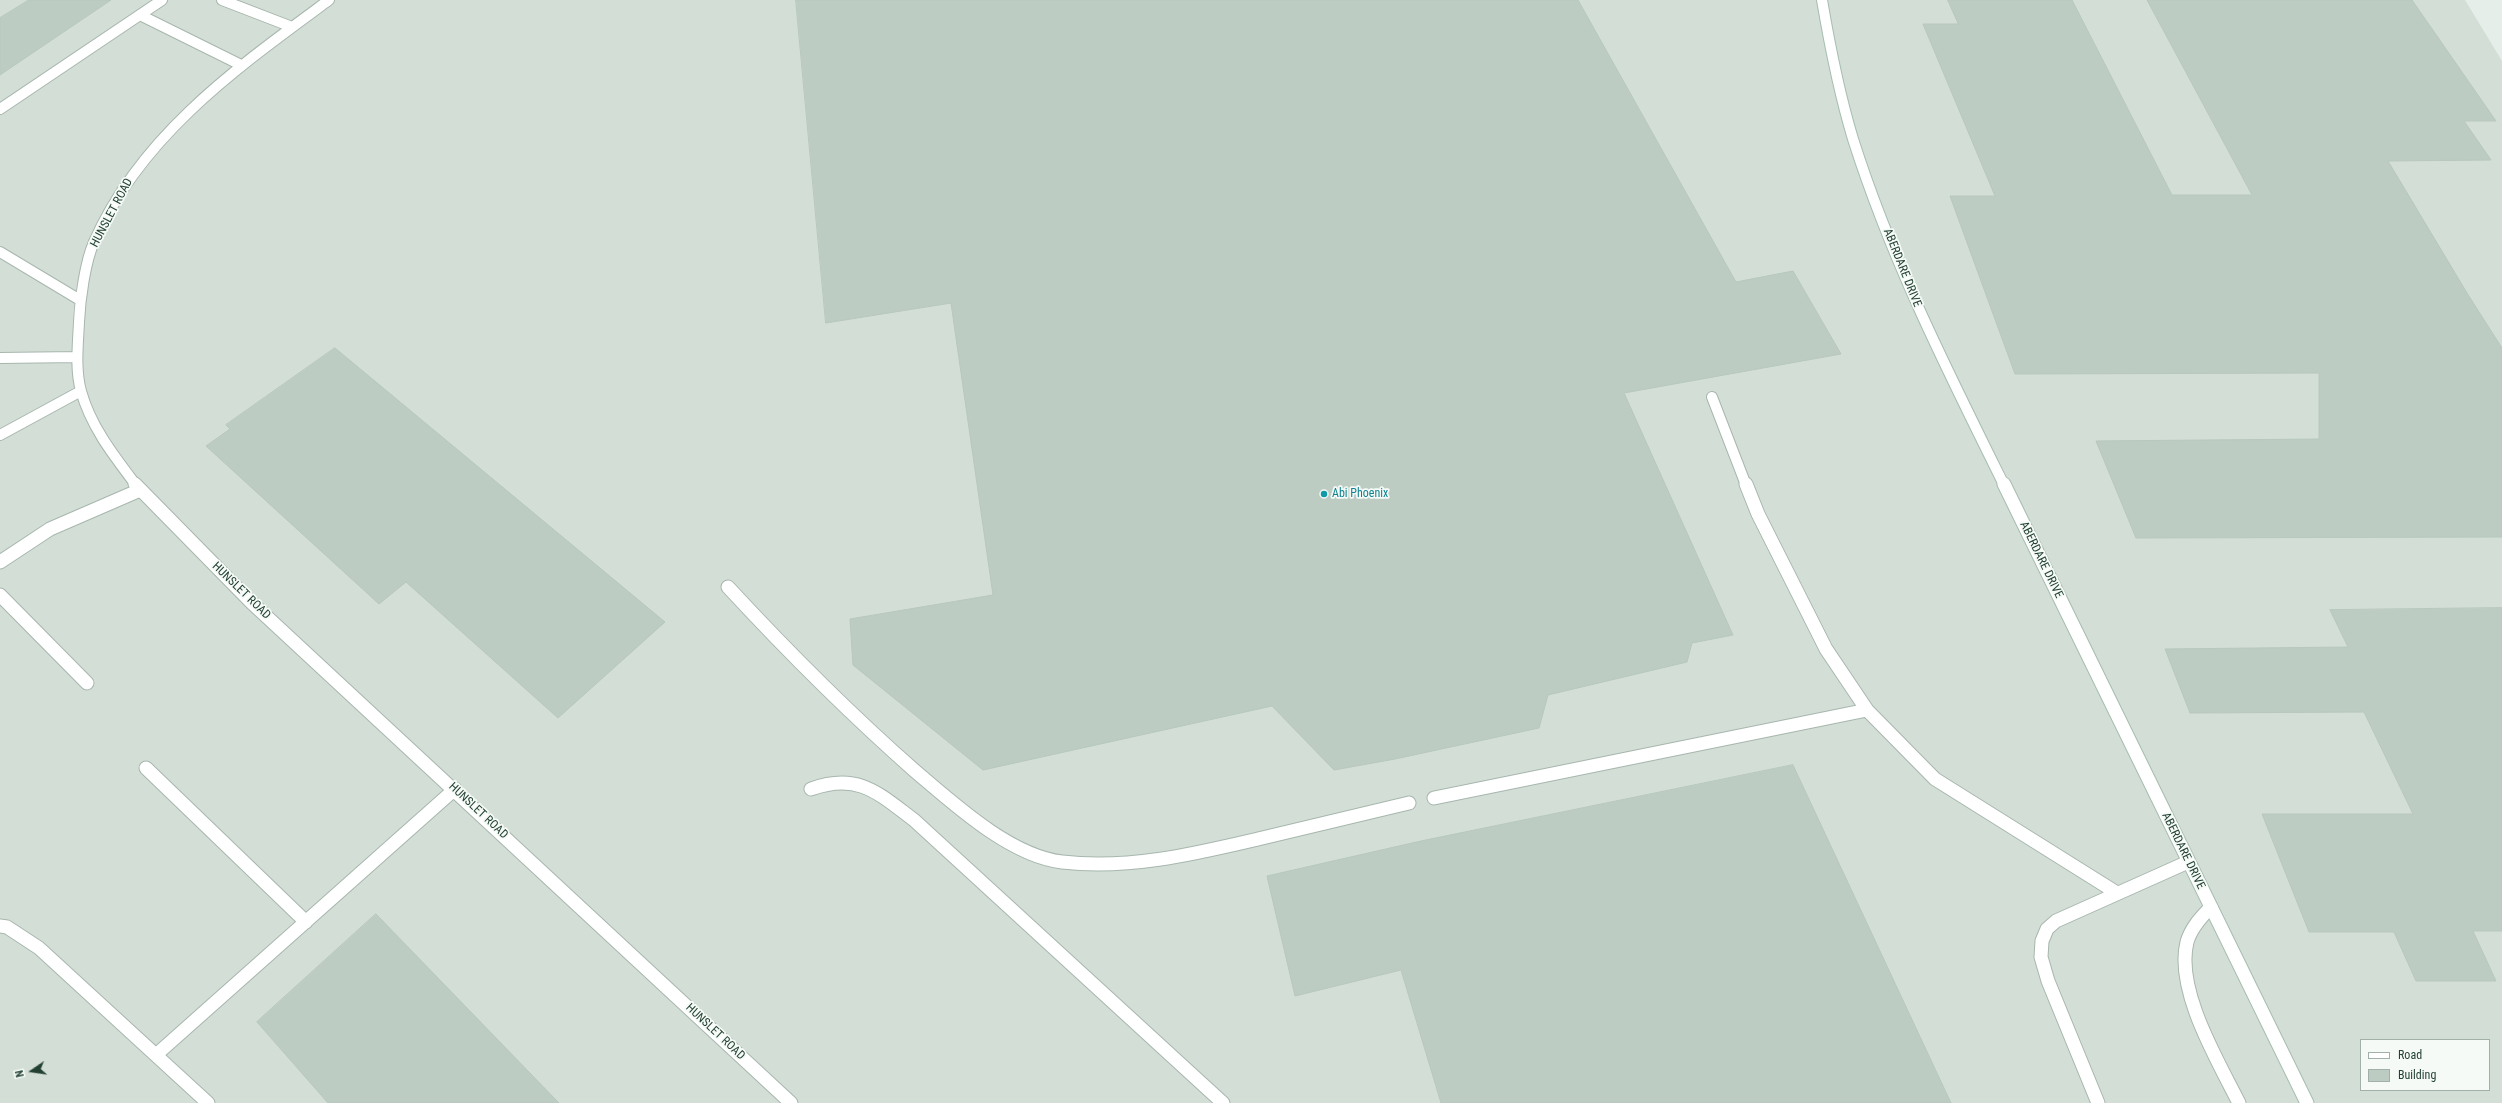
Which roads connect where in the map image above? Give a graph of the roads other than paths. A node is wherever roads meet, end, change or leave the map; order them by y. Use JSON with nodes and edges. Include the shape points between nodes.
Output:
{"nodes":[{"id":1,"x":162,"y":0,"type":"edge"},
{"id":2,"x":222,"y":0,"type":"edge"},
{"id":3,"x":329,"y":0,"type":"edge"},
{"id":4,"x":1822,"y":0,"type":"edge"},
{"id":5,"x":140,"y":15,"type":"junction"},
{"id":6,"x":292,"y":27,"type":"junction"},
{"id":7,"x":241,"y":66,"type":"junction"},
{"id":8,"x":0,"y":109,"type":"edge"},
{"id":9,"x":0,"y":252,"type":"edge"},
{"id":10,"x":80,"y":300,"type":"junction"},
{"id":11,"x":77,"y":357,"type":"junction"},
{"id":12,"x":0,"y":358,"type":"edge"},
{"id":13,"x":81,"y":391,"type":"junction"},
{"id":14,"x":1712,"y":397,"type":"dead end"},
{"id":15,"x":0,"y":435,"type":"edge"},
{"id":16,"x":140,"y":490,"type":"junction"},
{"id":17,"x":0,"y":562,"type":"edge"},
{"id":18,"x":728,"y":587,"type":"dead end"},
{"id":19,"x":0,"y":596,"type":"edge"},
{"id":20,"x":87,"y":683,"type":"dead end"},
{"id":21,"x":1868,"y":710,"type":"junction"},
{"id":22,"x":146,"y":768,"type":"dead end"},
{"id":23,"x":455,"y":789,"type":"junction"},
{"id":24,"x":811,"y":789,"type":"dead end"},
{"id":25,"x":1434,"y":798,"type":"dead end"},
{"id":26,"x":1409,"y":803,"type":"dead end"},
{"id":27,"x":2188,"y":862,"type":"junction"},
{"id":28,"x":2117,"y":894,"type":"junction"},
{"id":29,"x":2211,"y":907,"type":"junction"},
{"id":30,"x":306,"y":922,"type":"junction"},
{"id":31,"x":0,"y":926,"type":"edge"},
{"id":32,"x":157,"y":1054,"type":"junction"},
{"id":33,"x":208,"y":1103,"type":"edge"},
{"id":34,"x":791,"y":1103,"type":"edge"},
{"id":35,"x":1223,"y":1103,"type":"edge"},
{"id":36,"x":2098,"y":1103,"type":"edge"},
{"id":37,"x":2239,"y":1103,"type":"edge"},
{"id":38,"x":2306,"y":1103,"type":"edge"}],
"edges":[{"from":1,"to":5,"type":"street"},
{"from":2,"to":6,"type":"street"},
{"from":3,"to":6,"type":"street","name":"HUNSLET ROAD"},
{"from":4,"to":27,"type":"street","name":"ABERDARE DRIVE","via":[[1826,31],[1852,138],[1911,293]]},
{"from":5,"to":7,"type":"street"},
{"from":5,"to":8,"type":"street"},
{"from":6,"to":7,"type":"street","name":"HUNSLET ROAD"},
{"from":7,"to":10,"type":"street","name":"HUNSLET ROAD","via":[[181,117],[127,181],[93,243]]},
{"from":9,"to":10,"type":"street"},
{"from":10,"to":11,"type":"street","name":"HUNSLET ROAD"},
{"from":11,"to":12,"type":"street"},
{"from":11,"to":13,"type":"street","name":"HUNSLET ROAD"},
{"from":13,"to":15,"type":"street"},
{"from":13,"to":16,"type":"street","name":"HUNSLET ROAD","via":[[103,442]]},
{"from":14,"to":21,"type":"street","via":[[1758,514],[1826,649]]},
{"from":16,"to":17,"type":"street","via":[[50,529]]},
{"from":16,"to":23,"type":"street","name":"HUNSLET ROAD","via":[[252,603]]},
{"from":18,"to":26,"type":"street","via":[[799,664],[853,717],[959,809],[1024,852],[1060,862],[1109,865],[1181,857]]},
{"from":19,"to":20,"type":"street"},
{"from":21,"to":25,"type":"street"},
{"from":21,"to":28,"type":"street","via":[[1935,779]]},
{"from":22,"to":30,"type":"street"},
{"from":23,"to":30,"type":"street"},
{"from":23,"to":34,"type":"street","name":"HUNSLET ROAD"},
{"from":24,"to":35,"type":"street","via":[[837,781],[868,786],[914,820]]},
{"from":27,"to":28,"type":"street"},
{"from":27,"to":29,"type":"street","name":"ABERDARE DRIVE"},
{"from":28,"to":36,"type":"street","via":[[2056,921],[2047,929],[2042,941],[2041,957],[2048,981]]},
{"from":29,"to":37,"type":"street","via":[[2193,927],[2186,948],[2185,974],[2191,997]]},
{"from":29,"to":38,"type":"street","name":"ABERDARE DRIVE"},
{"from":30,"to":32,"type":"street"},
{"from":31,"to":32,"type":"street","via":[[7,927],[38,948]]},
{"from":32,"to":33,"type":"street"}]}
